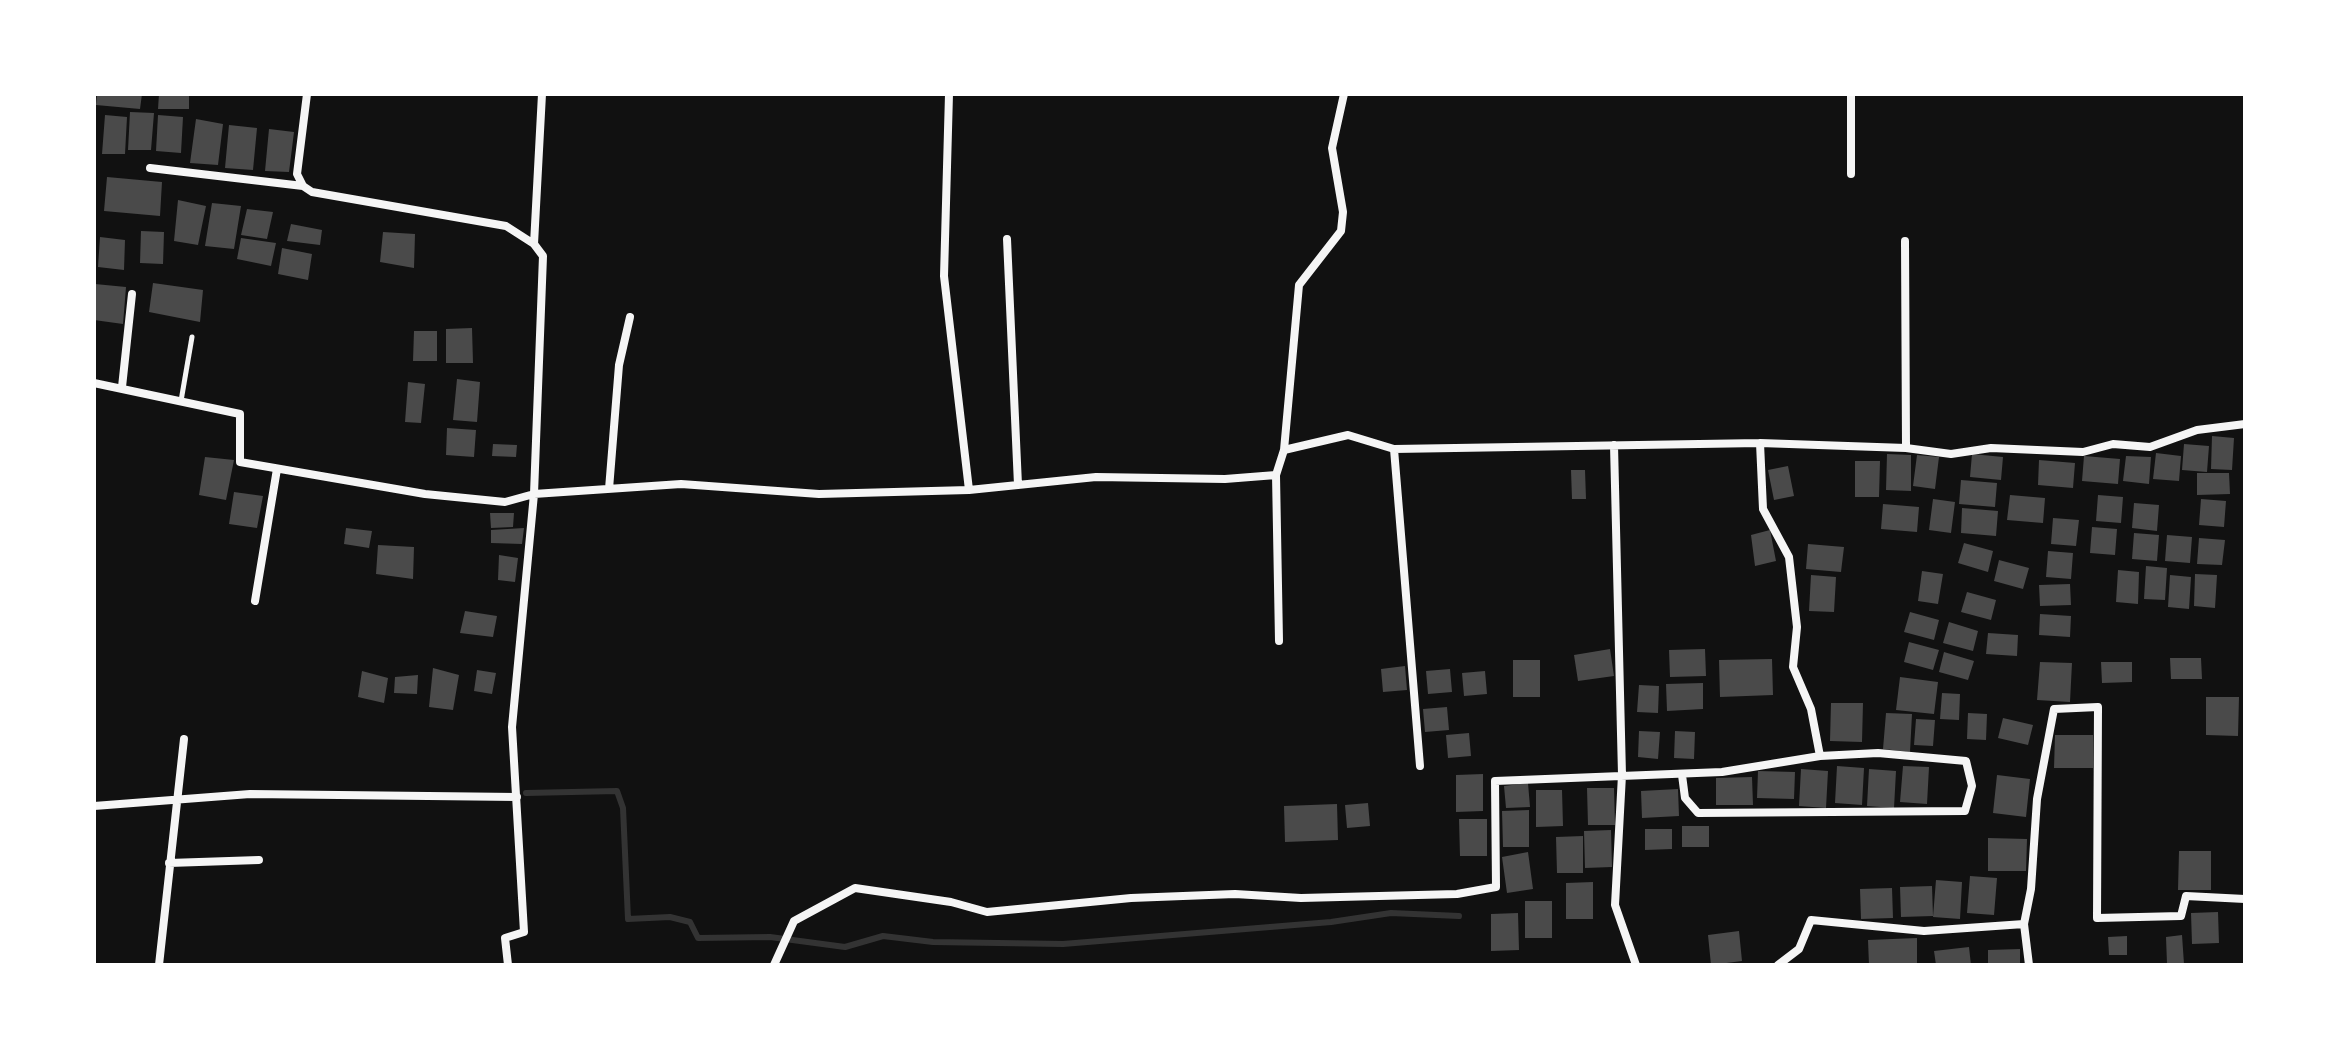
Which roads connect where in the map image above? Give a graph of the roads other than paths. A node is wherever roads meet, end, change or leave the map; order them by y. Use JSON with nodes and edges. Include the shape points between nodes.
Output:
{"nodes":[{"id":1,"x":307,"y":94,"type":"edge"},
{"id":2,"x":542,"y":94,"type":"edge"},
{"id":3,"x":949,"y":94,"type":"edge"},
{"id":4,"x":1344,"y":94,"type":"edge"},
{"id":5,"x":1851,"y":94,"type":"edge"},
{"id":6,"x":150,"y":168,"type":"dead end"},
{"id":7,"x":1851,"y":174,"type":"dead end"},
{"id":8,"x":303,"y":186,"type":"junction"},
{"id":9,"x":1007,"y":239,"type":"dead end"},
{"id":10,"x":1905,"y":241,"type":"dead end"},
{"id":11,"x":534,"y":244,"type":"junction"},
{"id":12,"x":132,"y":294,"type":"dead end"},
{"id":13,"x":630,"y":317,"type":"dead end"},
{"id":14,"x":192,"y":337,"type":"dead end"},
{"id":15,"x":94,"y":383,"type":"edge"},
{"id":16,"x":122,"y":387,"type":"junction"},
{"id":17,"x":181,"y":401,"type":"junction"},
{"id":18,"x":2245,"y":424,"type":"edge"},
{"id":19,"x":1760,"y":443,"type":"junction"},
{"id":20,"x":1614,"y":445,"type":"junction"},
{"id":21,"x":1906,"y":448,"type":"junction"},
{"id":22,"x":1394,"y":449,"type":"junction"},
{"id":23,"x":1284,"y":450,"type":"junction"},
{"id":24,"x":277,"y":469,"type":"junction"},
{"id":25,"x":1276,"y":475,"type":"junction"},
{"id":26,"x":1018,"y":485,"type":"junction"},
{"id":27,"x":609,"y":489,"type":"junction"},
{"id":28,"x":969,"y":490,"type":"junction"},
{"id":29,"x":534,"y":494,"type":"junction"},
{"id":30,"x":255,"y":601,"type":"dead end"},
{"id":31,"x":1279,"y":641,"type":"dead end"},
{"id":32,"x":184,"y":739,"type":"dead end"},
{"id":33,"x":1820,"y":756,"type":"junction"},
{"id":34,"x":1420,"y":766,"type":"dead end"},
{"id":35,"x":1622,"y":775,"type":"junction"},
{"id":36,"x":1682,"y":775,"type":"junction"},
{"id":37,"x":517,"y":797,"type":"junction"},
{"id":38,"x":177,"y":802,"type":"junction"},
{"id":39,"x":94,"y":806,"type":"edge"},
{"id":40,"x":259,"y":860,"type":"dead end"},
{"id":41,"x":169,"y":863,"type":"junction"},
{"id":42,"x":2245,"y":899,"type":"edge"},
{"id":43,"x":2024,"y":924,"type":"junction"},
{"id":44,"x":159,"y":965,"type":"edge"},
{"id":45,"x":508,"y":965,"type":"edge"},
{"id":46,"x":774,"y":965,"type":"edge"},
{"id":47,"x":1636,"y":965,"type":"edge"},
{"id":48,"x":1778,"y":965,"type":"edge"},
{"id":49,"x":2029,"y":965,"type":"edge"}],
"edges":[{"from":1,"to":8,"type":"street","via":[[297,174]]},
{"from":2,"to":11,"type":"street"},
{"from":3,"to":28,"type":"street","via":[[944,276]]},
{"from":4,"to":23,"type":"street","via":[[1332,148],[1343,212],[1341,231],[1299,285]]},
{"from":5,"to":7,"type":"street"},
{"from":6,"to":8,"type":"street"},
{"from":8,"to":11,"type":"street","via":[[312,192],[506,226]]},
{"from":9,"to":26,"type":"street"},
{"from":10,"to":21,"type":"street"},
{"from":11,"to":29,"type":"street","via":[[545,270]]},
{"from":12,"to":16,"type":"street"},
{"from":13,"to":27,"type":"street","via":[[619,365]]},
{"from":14,"to":17,"type":"lane"},
{"from":15,"to":16,"type":"street"},
{"from":16,"to":17,"type":"street"},
{"from":17,"to":24,"type":"street","via":[[240,414],[240,462]]},
{"from":18,"to":21,"type":"street","via":[[2197,430],[2150,447],[2113,444],[2083,452],[1991,448],[1951,454]]},
{"from":19,"to":20,"type":"street"},
{"from":19,"to":21,"type":"street"},
{"from":19,"to":33,"type":"street","via":[[1763,509],[1789,557],[1797,627],[1793,667],[1811,709]]},
{"from":20,"to":22,"type":"street"},
{"from":20,"to":35,"type":"street"},
{"from":22,"to":23,"type":"street","via":[[1348,435]]},
{"from":22,"to":34,"type":"street"},
{"from":23,"to":25,"type":"street"},
{"from":24,"to":29,"type":"street","via":[[505,502]]},
{"from":24,"to":30,"type":"street"},
{"from":25,"to":26,"type":"street","via":[[1096,477]]},
{"from":25,"to":31,"type":"street"},
{"from":26,"to":28,"type":"street"},
{"from":27,"to":28,"type":"street","via":[[681,484],[819,494]]},
{"from":27,"to":29,"type":"street"},
{"from":29,"to":37,"type":"street","via":[[515,671]]},
{"from":32,"to":38,"type":"street"},
{"from":33,"to":36,"type":"street"},
{"from":33,"to":36,"type":"street","via":[[1878,753],[1966,761],[1972,786],[1965,811],[1698,813],[1685,798]]},
{"from":35,"to":36,"type":"street"},
{"from":35,"to":46,"type":"street","via":[[1495,781],[1496,887],[1457,894],[1131,898],[987,912],[855,888],[794,921]]},
{"from":35,"to":47,"type":"street","via":[[1615,905]]},
{"from":37,"to":38,"type":"street","via":[[250,794]]},
{"from":37,"to":45,"type":"street","via":[[524,932],[505,938]]},
{"from":38,"to":39,"type":"street"},
{"from":38,"to":41,"type":"street"},
{"from":40,"to":41,"type":"street"},
{"from":41,"to":44,"type":"street"},
{"from":42,"to":43,"type":"street","via":[[2186,896],[2181,916],[2097,918],[2098,707],[2054,709],[2037,799]]},
{"from":43,"to":48,"type":"street","via":[[1924,931],[1811,920],[1799,949]]},
{"from":43,"to":49,"type":"street"}]}
